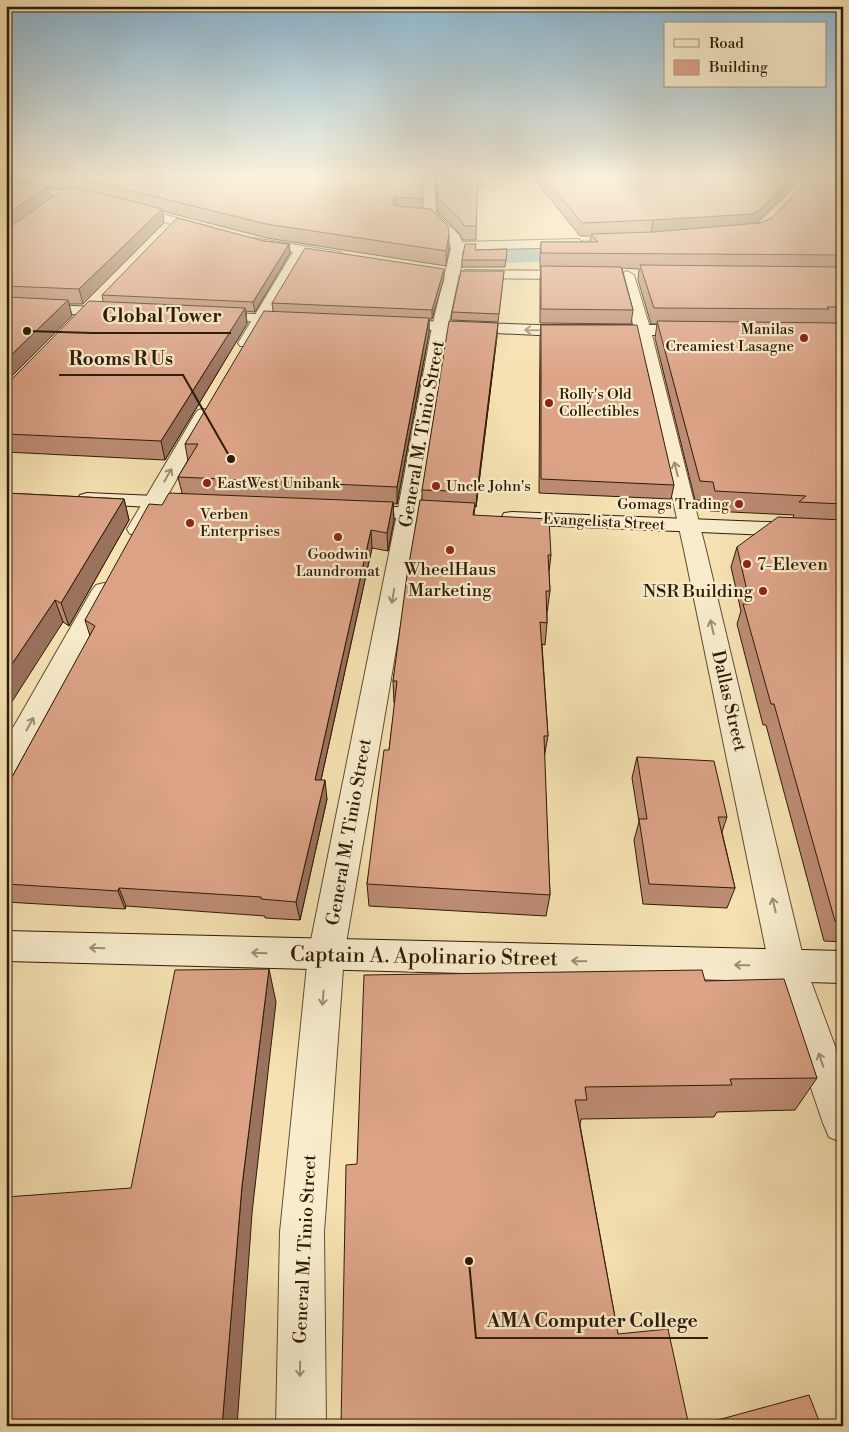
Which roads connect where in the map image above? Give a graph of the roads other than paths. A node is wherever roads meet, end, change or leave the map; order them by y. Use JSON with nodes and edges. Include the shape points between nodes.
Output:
{"nodes":[{"id":1,"x":256,"y":242,"type":"edge"},
{"id":2,"x":455,"y":242,"type":"edge"},
{"id":3,"x":592,"y":243,"type":"edge"},
{"id":4,"x":301,"y":250,"type":"junction"},
{"id":5,"x":348,"y":257,"type":"edge"},
{"id":6,"x":453,"y":260,"type":"junction"},
{"id":7,"x":590,"y":275,"type":"edge"},
{"id":8,"x":628,"y":275,"type":"dead end"},
{"id":9,"x":102,"y":297,"type":"edge"},
{"id":10,"x":6,"y":307,"type":"edge"},
{"id":11,"x":88,"y":311,"type":"junction"},
{"id":12,"x":136,"y":313,"type":"edge"},
{"id":13,"x":193,"y":316,"type":"edge"},
{"id":14,"x":260,"y":319,"type":"junction"},
{"id":15,"x":316,"y":321,"type":"edge"},
{"id":16,"x":373,"y":324,"type":"edge"},
{"id":17,"x":75,"y":325,"type":"edge"},
{"id":18,"x":440,"y":327,"type":"junction"},
{"id":19,"x":643,"y":330,"type":"junction"},
{"id":20,"x":712,"y":330,"type":"edge"},
{"id":21,"x":236,"y":359,"type":"edge"},
{"id":22,"x":212,"y":399,"type":"edge"},
{"id":23,"x":72,"y":498,"type":"edge"},
{"id":24,"x":152,"y":502,"type":"junction"},
{"id":25,"x":221,"y":505,"type":"edge"},
{"id":26,"x":339,"y":510,"type":"edge"},
{"id":27,"x":408,"y":514,"type":"junction"},
{"id":28,"x":690,"y":526,"type":"junction"},
{"id":29,"x":843,"y":532,"type":"edge"},
{"id":30,"x":129,"y":544,"type":"edge"},
{"id":31,"x":115,"y":570,"type":"edge"},
{"id":32,"x":6,"y":766,"type":"edge"},
{"id":33,"x":6,"y":946,"type":"edge"},
{"id":34,"x":326,"y":955,"type":"junction"},
{"id":35,"x":787,"y":965,"type":"junction"},
{"id":36,"x":843,"y":967,"type":"edge"},
{"id":37,"x":843,"y":1123,"type":"edge"},
{"id":38,"x":300,"y":1426,"type":"edge"}],
"edges":[{"from":1,"to":4,"type":"street"},
{"from":2,"to":6,"type":"street"},
{"from":3,"to":6,"type":"street"},
{"from":4,"to":5,"type":"street"},
{"from":4,"to":14,"type":"street"},
{"from":6,"to":7,"type":"street"},
{"from":6,"to":18,"type":"street","name":"General M. Tinio Street"},
{"from":8,"to":19,"type":"street","name":"Dallas Street"},
{"from":9,"to":11,"type":"street"},
{"from":10,"to":11,"type":"street"},
{"from":11,"to":12,"type":"street"},
{"from":11,"to":17,"type":"street"},
{"from":13,"to":14,"type":"street"},
{"from":14,"to":15,"type":"street"},
{"from":14,"to":21,"type":"street"},
{"from":16,"to":18,"type":"street"},
{"from":19,"to":18,"type":"street","one_way":true},
{"from":18,"to":27,"type":"street","name":"General M. Tinio Street"},
{"from":19,"to":20,"type":"street"},
{"from":28,"to":19,"type":"street","name":"Dallas Street","one_way":true},
{"from":24,"to":22,"type":"street","one_way":true},
{"from":23,"to":24,"type":"street"},
{"from":24,"to":25,"type":"street"},
{"from":24,"to":30,"type":"street"},
{"from":26,"to":27,"type":"street","name":"Evangelista Street"},
{"from":27,"to":28,"type":"street","name":"Evangelista Street"},
{"from":27,"to":34,"type":"street","name":"General M. Tinio Street","one_way":true},
{"from":28,"to":29,"type":"street","name":"Evangelista Street"},
{"from":35,"to":28,"type":"street","name":"Dallas Street","one_way":true},
{"from":32,"to":31,"type":"street","one_way":true},
{"from":34,"to":33,"type":"street","name":"Captain A. Apolinario Street","one_way":true},
{"from":35,"to":34,"type":"street","name":"Captain A. Apolinario Street","one_way":true},
{"from":34,"to":38,"type":"street","name":"General M. Tinio Street","one_way":true,"via":[[302,1232]]},
{"from":35,"to":36,"type":"street","name":"Captain A. Apolinario Street"},
{"from":37,"to":35,"type":"street","name":"Dallas Street","one_way":true}]}
